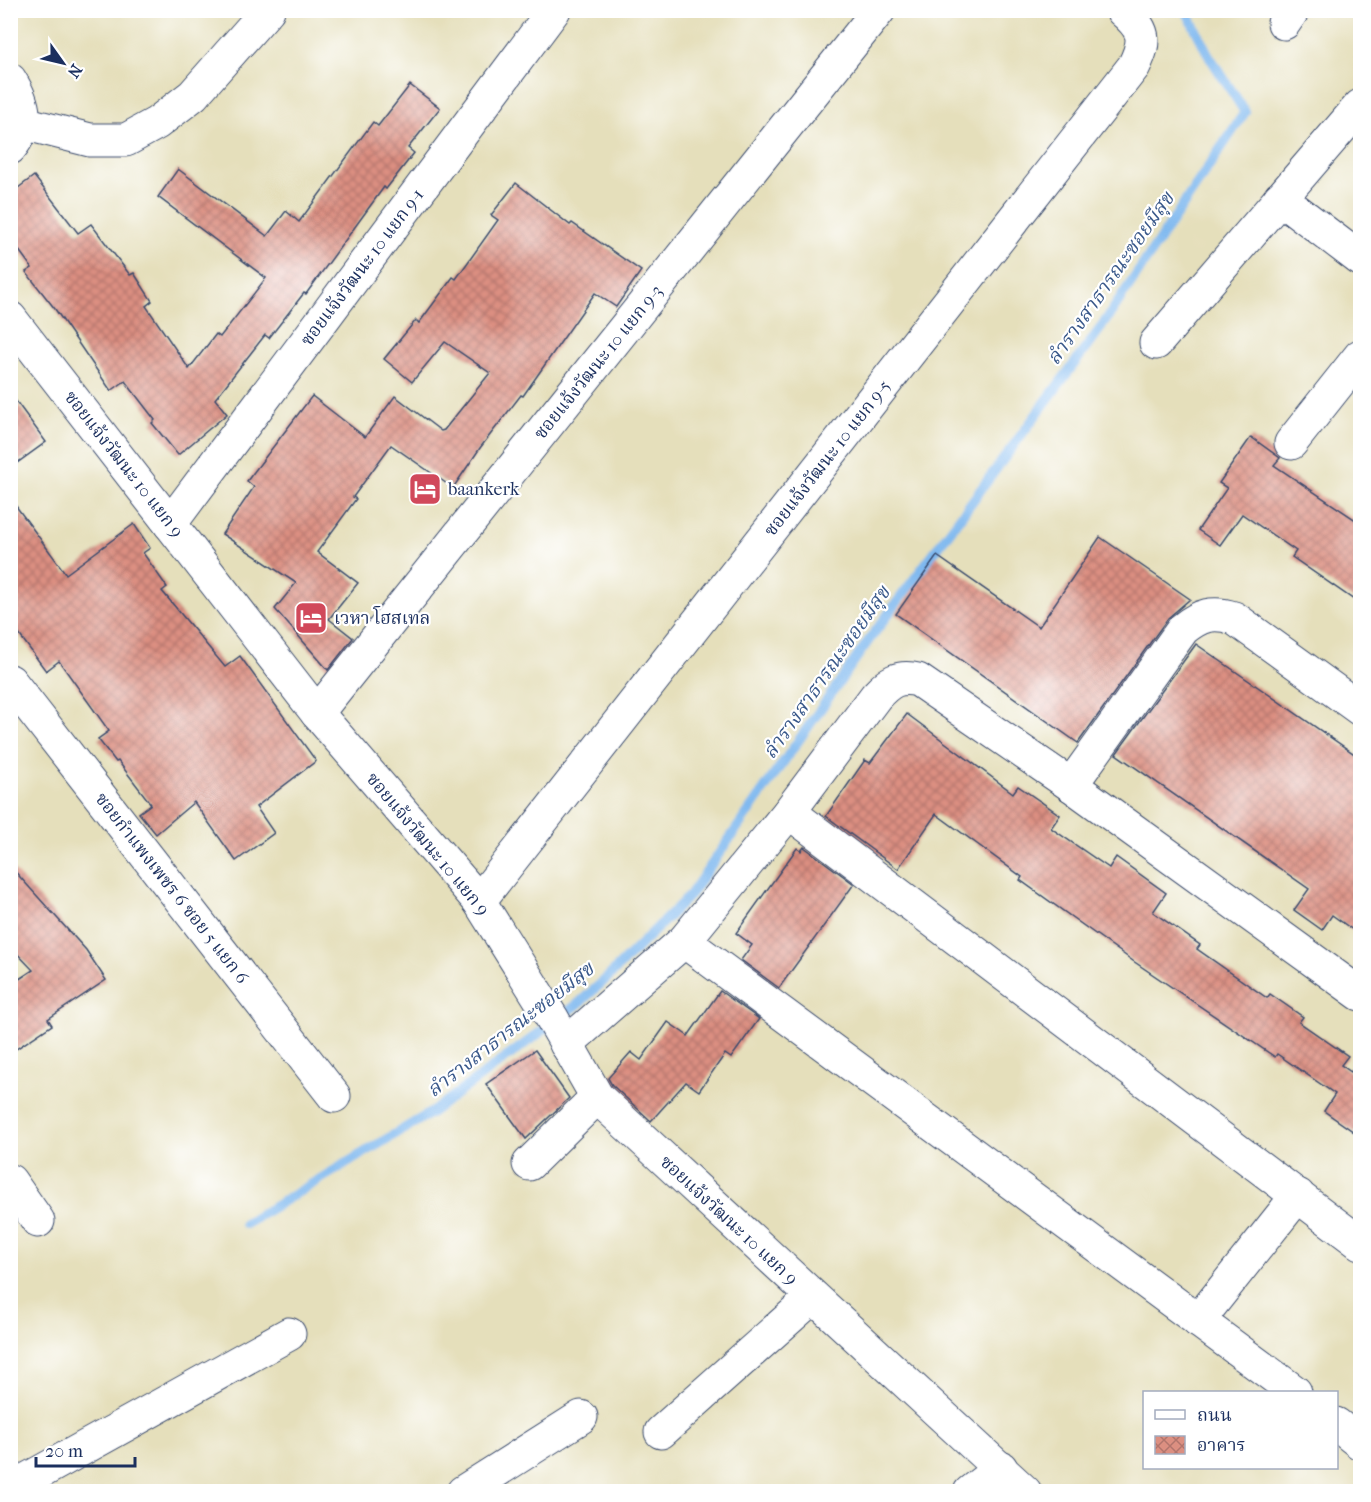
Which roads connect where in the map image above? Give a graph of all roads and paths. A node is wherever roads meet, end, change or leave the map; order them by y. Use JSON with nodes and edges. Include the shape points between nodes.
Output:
{"nodes":[{"id":1,"x":268,"y":10,"type":"edge"},
{"id":2,"x":554,"y":10,"type":"edge"},
{"id":3,"x":879,"y":10,"type":"edge"},
{"id":4,"x":1122,"y":10,"type":"edge"},
{"id":5,"x":10,"y":80,"type":"edge"},
{"id":6,"x":1360,"y":106,"type":"edge"},
{"id":7,"x":17,"y":135,"type":"edge"},
{"id":8,"x":1280,"y":198,"type":"junction"},
{"id":9,"x":1360,"y":259,"type":"edge"},
{"id":10,"x":10,"y":318,"type":"edge"},
{"id":11,"x":1156,"y":343,"type":"dead end"},
{"id":12,"x":1360,"y":356,"type":"edge"},
{"id":13,"x":1291,"y":443,"type":"dead end"},
{"id":14,"x":170,"y":524,"type":"junction"},
{"id":15,"x":10,"y":681,"type":"edge"},
{"id":16,"x":1360,"y":710,"type":"edge"},
{"id":17,"x":317,"y":713,"type":"junction"},
{"id":18,"x":1071,"y":785,"type":"junction"},
{"id":19,"x":789,"y":812,"type":"junction"},
{"id":20,"x":479,"y":901,"type":"junction"},
{"id":21,"x":684,"y":940,"type":"junction"},
{"id":22,"x":1360,"y":994,"type":"edge"},
{"id":23,"x":559,"y":1030,"type":"junction"},
{"id":24,"x":334,"y":1096,"type":"dead end"},
{"id":25,"x":597,"y":1097,"type":"junction"},
{"id":26,"x":529,"y":1164,"type":"dead end"},
{"id":27,"x":10,"y":1181,"type":"edge"},
{"id":28,"x":1298,"y":1195,"type":"junction"},
{"id":29,"x":38,"y":1221,"type":"dead end"},
{"id":30,"x":1360,"y":1243,"type":"edge"},
{"id":31,"x":813,"y":1297,"type":"junction"},
{"id":32,"x":1198,"y":1321,"type":"junction"},
{"id":33,"x":289,"y":1334,"type":"dead end"},
{"id":34,"x":1294,"y":1391,"type":"edge"},
{"id":35,"x":581,"y":1417,"type":"dead end"},
{"id":36,"x":1338,"y":1426,"type":"edge"},
{"id":37,"x":660,"y":1432,"type":"dead end"},
{"id":38,"x":1360,"y":1443,"type":"edge"},
{"id":39,"x":1000,"y":1468,"type":"junction"},
{"id":40,"x":10,"y":1489,"type":"edge"},
{"id":41,"x":463,"y":1491,"type":"edge"},
{"id":42,"x":970,"y":1491,"type":"edge"},
{"id":43,"x":1025,"y":1491,"type":"edge"}],
"edges":[{"from":1,"to":7,"type":"street","via":[[193,95],[157,123],[126,140]]},
{"from":2,"to":14,"type":"street","name":"ซอยแจ้งวัฒนะ 10 แยก 9-1"},
{"from":3,"to":17,"type":"street","name":"ซอยแจ้งวัฒนะ 10 แยก 9-3"},
{"from":4,"to":20,"type":"street","name":"ซอยแจ้งวัฒนะ 10 แยก 9-5","via":[[1143,35],[1142,50],[1134,66]]},
{"from":5,"to":7,"type":"street","via":[[22,99]]},
{"from":6,"to":8,"type":"street"},
{"from":8,"to":9,"type":"street"},
{"from":8,"to":11,"type":"street"},
{"from":10,"to":14,"type":"street","name":"ซอยแจ้งวัฒนะ 10 แยก 9"},
{"from":12,"to":13,"type":"street"},
{"from":14,"to":17,"type":"street","name":"ซอยแจ้งวัฒนะ 10 แยก 9"},
{"from":15,"to":24,"type":"street","name":"ซอยกำแพงเพชร 6 ซอย 5 แยก 6"},
{"from":16,"to":18,"type":"street","via":[[1234,618],[1208,614],[1183,629]]},
{"from":17,"to":20,"type":"street","name":"ซอยแจ้งวัฒนะ 10 แยก 9"},
{"from":18,"to":19,"type":"street","via":[[918,680],[907,677],[897,678],[876,696]]},
{"from":18,"to":22,"type":"street"},
{"from":19,"to":21,"type":"street"},
{"from":19,"to":28,"type":"street"},
{"from":20,"to":23,"type":"street","name":"ซอยแจ้งวัฒนะ 10 แยก 9"},
{"from":21,"to":23,"type":"street"},
{"from":21,"to":32,"type":"street"},
{"from":23,"to":25,"type":"street","name":"ซอยแจ้งวัฒนะ 10 แยก 9"},
{"from":25,"to":26,"type":"street"},
{"from":25,"to":31,"type":"street","name":"ซอยแจ้งวัฒนะ 10 แยก 9"},
{"from":27,"to":29,"type":"street"},
{"from":28,"to":30,"type":"street"},
{"from":28,"to":32,"type":"street"},
{"from":31,"to":37,"type":"street"},
{"from":31,"to":39,"type":"street","name":"ซอยแจ้งวัฒนะ 10 แยก 9"},
{"from":32,"to":34,"type":"street"},
{"from":33,"to":40,"type":"street"},
{"from":35,"to":41,"type":"street"},
{"from":36,"to":38,"type":"street"},
{"from":39,"to":42,"type":"street"},
{"from":39,"to":43,"type":"street","name":"ซอยแจ้งวัฒนะ 10 แยก 9"}]}
